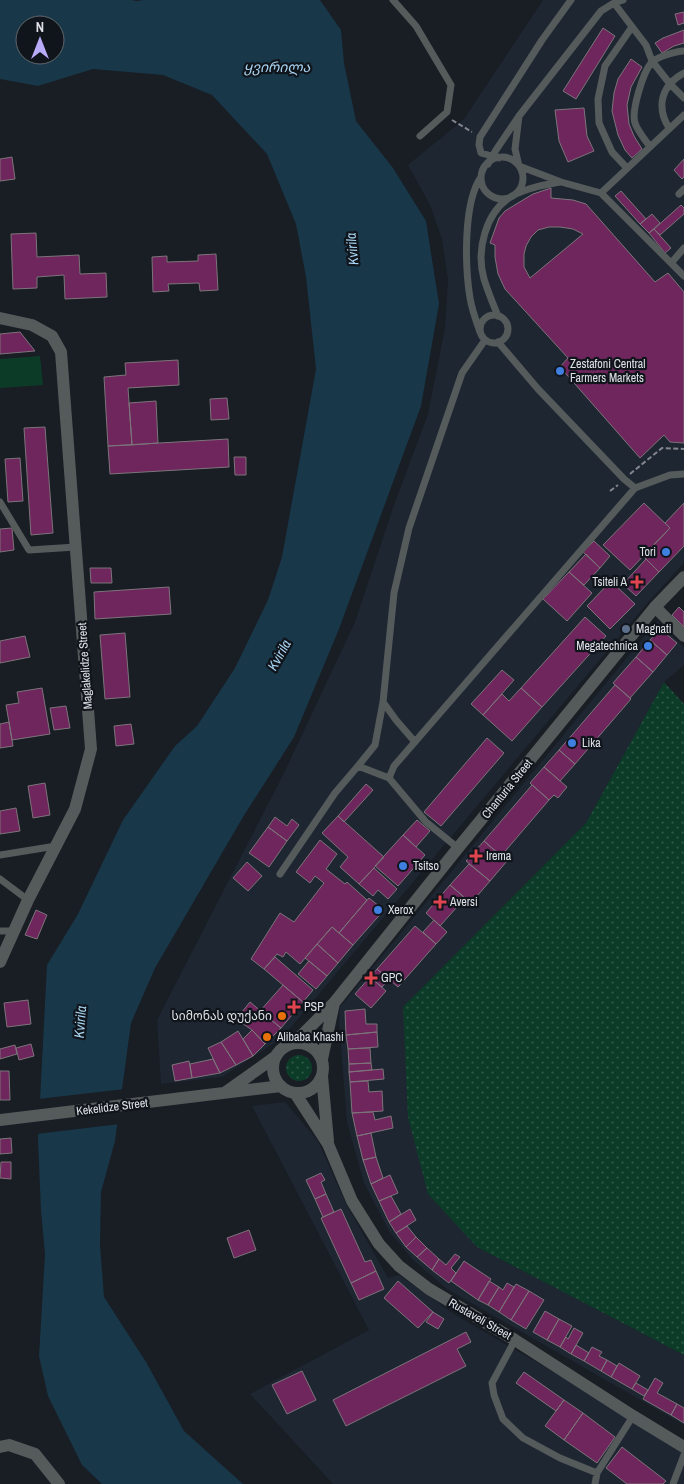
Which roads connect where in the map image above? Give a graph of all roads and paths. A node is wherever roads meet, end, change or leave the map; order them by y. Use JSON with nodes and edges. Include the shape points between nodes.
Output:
{"nodes":[{"id":1,"x":393,"y":0,"type":"edge"},
{"id":2,"x":571,"y":0,"type":"edge"},
{"id":3,"x":623,"y":0,"type":"edge"},
{"id":4,"x":614,"y":3,"type":"junction"},
{"id":5,"x":632,"y":27,"type":"junction"},
{"id":6,"x":684,"y":51,"type":"edge"},
{"id":7,"x":652,"y":61,"type":"junction"},
{"id":8,"x":684,"y":74,"type":"edge"},
{"id":9,"x":670,"y":84,"type":"junction"},
{"id":10,"x":684,"y":98,"type":"edge"},
{"id":11,"x":444,"y":115,"type":"junction"},
{"id":12,"x":684,"y":115,"type":"edge"},
{"id":13,"x":519,"y":116,"type":"junction"},
{"id":14,"x":669,"y":128,"type":"junction"},
{"id":15,"x":420,"y":136,"type":"dead end"},
{"id":16,"x":480,"y":137,"type":"junction"},
{"id":17,"x":650,"y":147,"type":"junction"},
{"id":18,"x":495,"y":157,"type":"junction"},
{"id":19,"x":519,"y":166,"type":"junction"},
{"id":20,"x":627,"y":168,"type":"junction"},
{"id":21,"x":481,"y":177,"type":"junction"},
{"id":22,"x":561,"y":182,"type":"junction"},
{"id":23,"x":600,"y":193,"type":"junction"},
{"id":24,"x":512,"y":196,"type":"junction"},
{"id":25,"x":684,"y":248,"type":"edge"},
{"id":26,"x":672,"y":262,"type":"junction"},
{"id":27,"x":684,"y":276,"type":"edge"},
{"id":28,"x":498,"y":316,"type":"junction"},
{"id":29,"x":0,"y":318,"type":"edge"},
{"id":30,"x":480,"y":332,"type":"junction"},
{"id":31,"x":485,"y":340,"type":"junction"},
{"id":32,"x":498,"y":342,"type":"junction"},
{"id":33,"x":684,"y":449,"type":"edge"},
{"id":34,"x":684,"y":474,"type":"edge"},
{"id":35,"x":624,"y":479,"type":"junction"},
{"id":36,"x":635,"y":488,"type":"junction"},
{"id":37,"x":610,"y":492,"type":"dead end"},
{"id":38,"x":0,"y":502,"type":"edge"},
{"id":39,"x":76,"y":547,"type":"junction"},
{"id":40,"x":684,"y":578,"type":"edge"},
{"id":41,"x":655,"y":607,"type":"junction"},
{"id":42,"x":684,"y":636,"type":"edge"},
{"id":43,"x":383,"y":702,"type":"junction"},
{"id":44,"x":416,"y":742,"type":"junction"},
{"id":45,"x":358,"y":766,"type":"junction"},
{"id":46,"x":388,"y":778,"type":"junction"},
{"id":47,"x":56,"y":846,"type":"junction"},
{"id":48,"x":458,"y":848,"type":"junction"},
{"id":49,"x":0,"y":855,"type":"edge"},
{"id":50,"x":280,"y":874,"type":"dead end"},
{"id":51,"x":0,"y":879,"type":"edge"},
{"id":52,"x":28,"y":900,"type":"junction"},
{"id":53,"x":14,"y":930,"type":"junction"},
{"id":54,"x":0,"y":931,"type":"edge"},
{"id":55,"x":0,"y":962,"type":"edge"},
{"id":56,"x":334,"y":1003,"type":"junction"},
{"id":57,"x":295,"y":1042,"type":"junction"},
{"id":58,"x":275,"y":1057,"type":"junction"},
{"id":59,"x":322,"y":1059,"type":"junction"},
{"id":60,"x":322,"y":1076,"type":"junction"},
{"id":61,"x":281,"y":1086,"type":"junction"},
{"id":62,"x":224,"y":1093,"type":"junction"},
{"id":63,"x":295,"y":1093,"type":"junction"},
{"id":64,"x":0,"y":1120,"type":"edge"},
{"id":65,"x":328,"y":1144,"type":"junction"},
{"id":66,"x":515,"y":1340,"type":"junction"},
{"id":67,"x":633,"y":1416,"type":"junction"},
{"id":68,"x":0,"y":1447,"type":"edge"},
{"id":69,"x":684,"y":1447,"type":"edge"},
{"id":70,"x":684,"y":1455,"type":"edge"},
{"id":71,"x":597,"y":1473,"type":"junction"},
{"id":72,"x":59,"y":1484,"type":"edge"},
{"id":73,"x":595,"y":1484,"type":"edge"},
{"id":74,"x":673,"y":1484,"type":"edge"}],
"edges":[{"from":1,"to":11,"type":"lane","via":[[416,26],[452,85]]},
{"from":2,"to":16,"type":"lane"},
{"from":3,"to":4,"type":"lane"},
{"from":4,"to":5,"type":"lane"},
{"from":4,"to":13,"type":"lane","via":[[600,11]]},
{"from":5,"to":7,"type":"lane","via":[[646,45]]},
{"from":5,"to":20,"type":"lane","via":[[605,66],[598,99],[599,123],[612,152]]},
{"from":6,"to":7,"type":"lane"},
{"from":7,"to":9,"type":"lane"},
{"from":7,"to":17,"type":"lane","via":[[637,96],[635,123]]},
{"from":8,"to":9,"type":"lane"},
{"from":9,"to":10,"type":"lane"},
{"from":9,"to":14,"type":"lane","via":[[662,98],[661,110]]},
{"from":11,"to":15,"type":"lane"},
{"from":11,"to":16,"type":"path"},
{"from":12,"to":14,"type":"lane"},
{"from":13,"to":18,"type":"lane"},
{"from":13,"to":19,"type":"lane","via":[[515,149]]},
{"from":14,"to":17,"type":"lane"},
{"from":16,"to":18,"type":"lane","via":[[481,153]]},
{"from":17,"to":20,"type":"lane"},
{"from":18,"to":19,"type":"lane","via":[[510,159]]},
{"from":18,"to":21,"type":"lane"},
{"from":19,"to":22,"type":"lane"},
{"from":19,"to":24,"type":"lane","via":[[523,180],[520,189]]},
{"from":20,"to":23,"type":"lane"},
{"from":21,"to":24,"type":"lane","via":[[491,195],[502,199]]},
{"from":21,"to":30,"type":"lane","via":[[471,202],[467,258],[470,299]]},
{"from":22,"to":23,"type":"lane"},
{"from":22,"to":24,"type":"lane"},
{"from":23,"to":26,"type":"lane"},
{"from":24,"to":28,"type":"lane","via":[[496,210],[486,230],[481,255],[484,278]]},
{"from":25,"to":26,"type":"lane"},
{"from":26,"to":27,"type":"lane"},
{"from":28,"to":30,"type":"lane","via":[[486,317]]},
{"from":28,"to":32,"type":"lane","via":[[508,330]]},
{"from":29,"to":39,"type":"street","name":"Maglakelidze Street","via":[[32,325],[52,336],[61,352]]},
{"from":30,"to":31,"type":"lane"},
{"from":31,"to":32,"type":"lane"},
{"from":31,"to":43,"type":"lane","via":[[462,373],[409,528],[394,593]]},
{"from":32,"to":35,"type":"lane"},
{"from":33,"to":35,"type":"path","via":[[662,448]]},
{"from":34,"to":36,"type":"lane","via":[[670,475]]},
{"from":35,"to":36,"type":"lane"},
{"from":35,"to":37,"type":"path"},
{"from":36,"to":44,"type":"lane"},
{"from":38,"to":39,"type":"lane","via":[[29,550]]},
{"from":39,"to":47,"type":"street","name":"Maglakelidze Street","via":[[91,749],[75,809]]},
{"from":40,"to":41,"type":"street","name":"Chanturia Street"},
{"from":41,"to":42,"type":"street"},
{"from":41,"to":48,"type":"street","name":"Chanturia Street"},
{"from":43,"to":44,"type":"lane"},
{"from":43,"to":45,"type":"lane","via":[[375,745]]},
{"from":44,"to":46,"type":"lane","via":[[394,766]]},
{"from":45,"to":46,"type":"lane"},
{"from":45,"to":50,"type":"lane","via":[[335,793]]},
{"from":46,"to":48,"type":"lane","via":[[426,822]]},
{"from":47,"to":49,"type":"lane"},
{"from":47,"to":52,"type":"street","name":"Maglakelidze Street"},
{"from":48,"to":56,"type":"street","name":"Chanturia Street"},
{"from":51,"to":52,"type":"lane"},
{"from":52,"to":53,"type":"street","name":"Maglakelidze Street"},
{"from":53,"to":54,"type":"lane"},
{"from":53,"to":55,"type":"street","name":"Maglakelidze Street"},
{"from":56,"to":57,"type":"street","name":"Chanturia Street"},
{"from":56,"to":59,"type":"street","name":"Chanturia Street"},
{"from":57,"to":58,"type":"street","via":[[283,1047]]},
{"from":57,"to":59,"type":"street","via":[[314,1048]]},
{"from":58,"to":61,"type":"street","via":[[273,1069]]},
{"from":58,"to":62,"type":"street","name":"Kekelidze Street"},
{"from":59,"to":60,"type":"street"},
{"from":60,"to":63,"type":"street","via":[[310,1090]]},
{"from":60,"to":65,"type":"street","name":"Rustaveli Street"},
{"from":61,"to":62,"type":"street","name":"Kekelidze Street"},
{"from":61,"to":63,"type":"street"},
{"from":62,"to":64,"type":"street","name":"Kekelidze Street"},
{"from":63,"to":65,"type":"street","name":"Rustaveli Street"},
{"from":65,"to":66,"type":"street","name":"Rustaveli Street","via":[[352,1202],[379,1244],[399,1266],[429,1289]]},
{"from":66,"to":67,"type":"street","name":"Rustaveli Street"},
{"from":66,"to":71,"type":"lane","via":[[492,1383],[503,1419],[523,1438]]},
{"from":67,"to":69,"type":"street","name":"Rustaveli Street"},
{"from":67,"to":71,"type":"lane"},
{"from":68,"to":72,"type":"street","via":[[9,1445],[35,1454]]},
{"from":70,"to":74,"type":"lane"},
{"from":71,"to":73,"type":"lane"}]}
